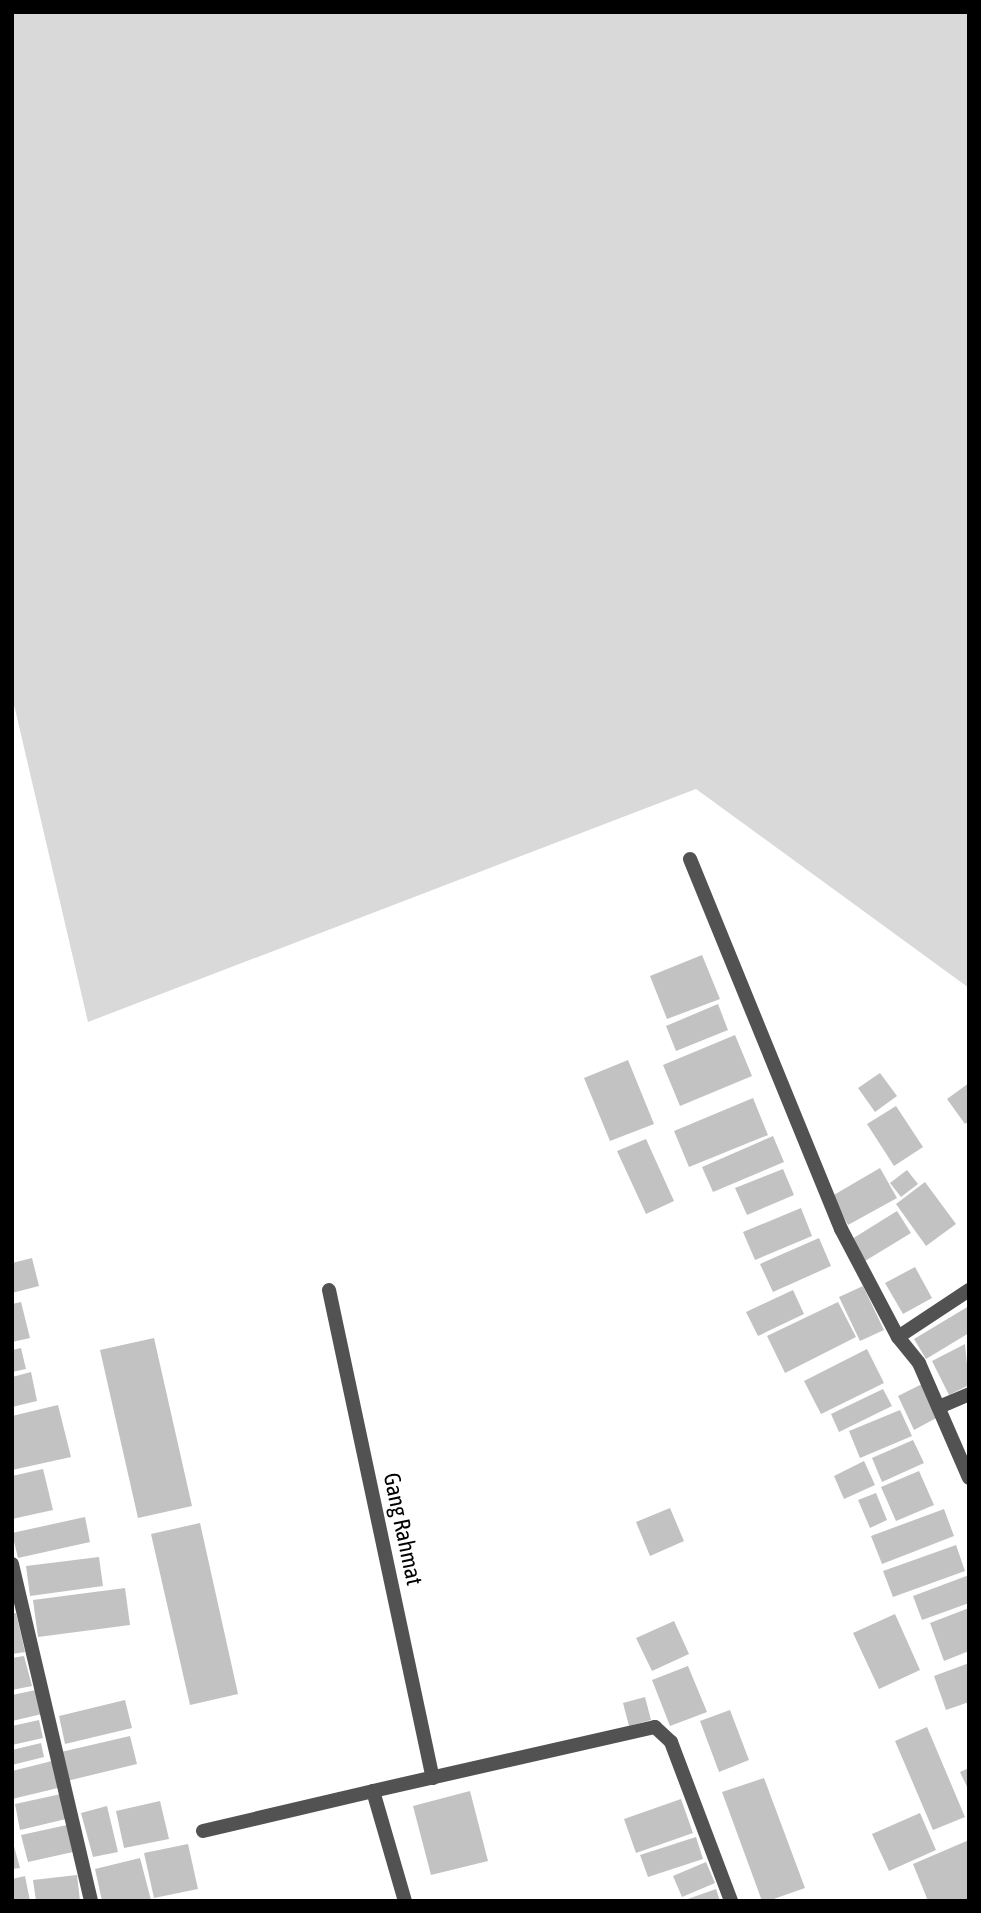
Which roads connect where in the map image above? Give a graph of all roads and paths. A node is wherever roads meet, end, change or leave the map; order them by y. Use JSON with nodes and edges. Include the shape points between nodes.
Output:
{"nodes":[{"id":1,"x":690,"y":859,"type":"dead end"},
{"id":2,"x":329,"y":1290,"type":"dead end"},
{"id":3,"x":969,"y":1290,"type":"edge"},
{"id":4,"x":898,"y":1337,"type":"junction"},
{"id":5,"x":969,"y":1394,"type":"edge"},
{"id":6,"x":939,"y":1408,"type":"junction"},
{"id":7,"x":969,"y":1478,"type":"edge"},
{"id":8,"x":12,"y":1564,"type":"edge"},
{"id":9,"x":433,"y":1778,"type":"junction"},
{"id":10,"x":373,"y":1791,"type":"junction"},
{"id":11,"x":203,"y":1832,"type":"dead end"},
{"id":12,"x":91,"y":1901,"type":"edge"},
{"id":13,"x":405,"y":1901,"type":"edge"},
{"id":14,"x":731,"y":1901,"type":"edge"}],
"edges":[{"from":1,"to":4,"type":"street","via":[[841,1228]]},
{"from":2,"to":9,"type":"street","name":"Gang Rahmat"},
{"from":3,"to":4,"type":"street"},
{"from":4,"to":6,"type":"street","via":[[919,1363]]},
{"from":5,"to":6,"type":"street"},
{"from":6,"to":7,"type":"street"},
{"from":8,"to":12,"type":"street"},
{"from":9,"to":10,"type":"street"},
{"from":9,"to":14,"type":"street","via":[[659,1729],[671,1742]]},
{"from":10,"to":11,"type":"street"},
{"from":10,"to":13,"type":"street"}]}
